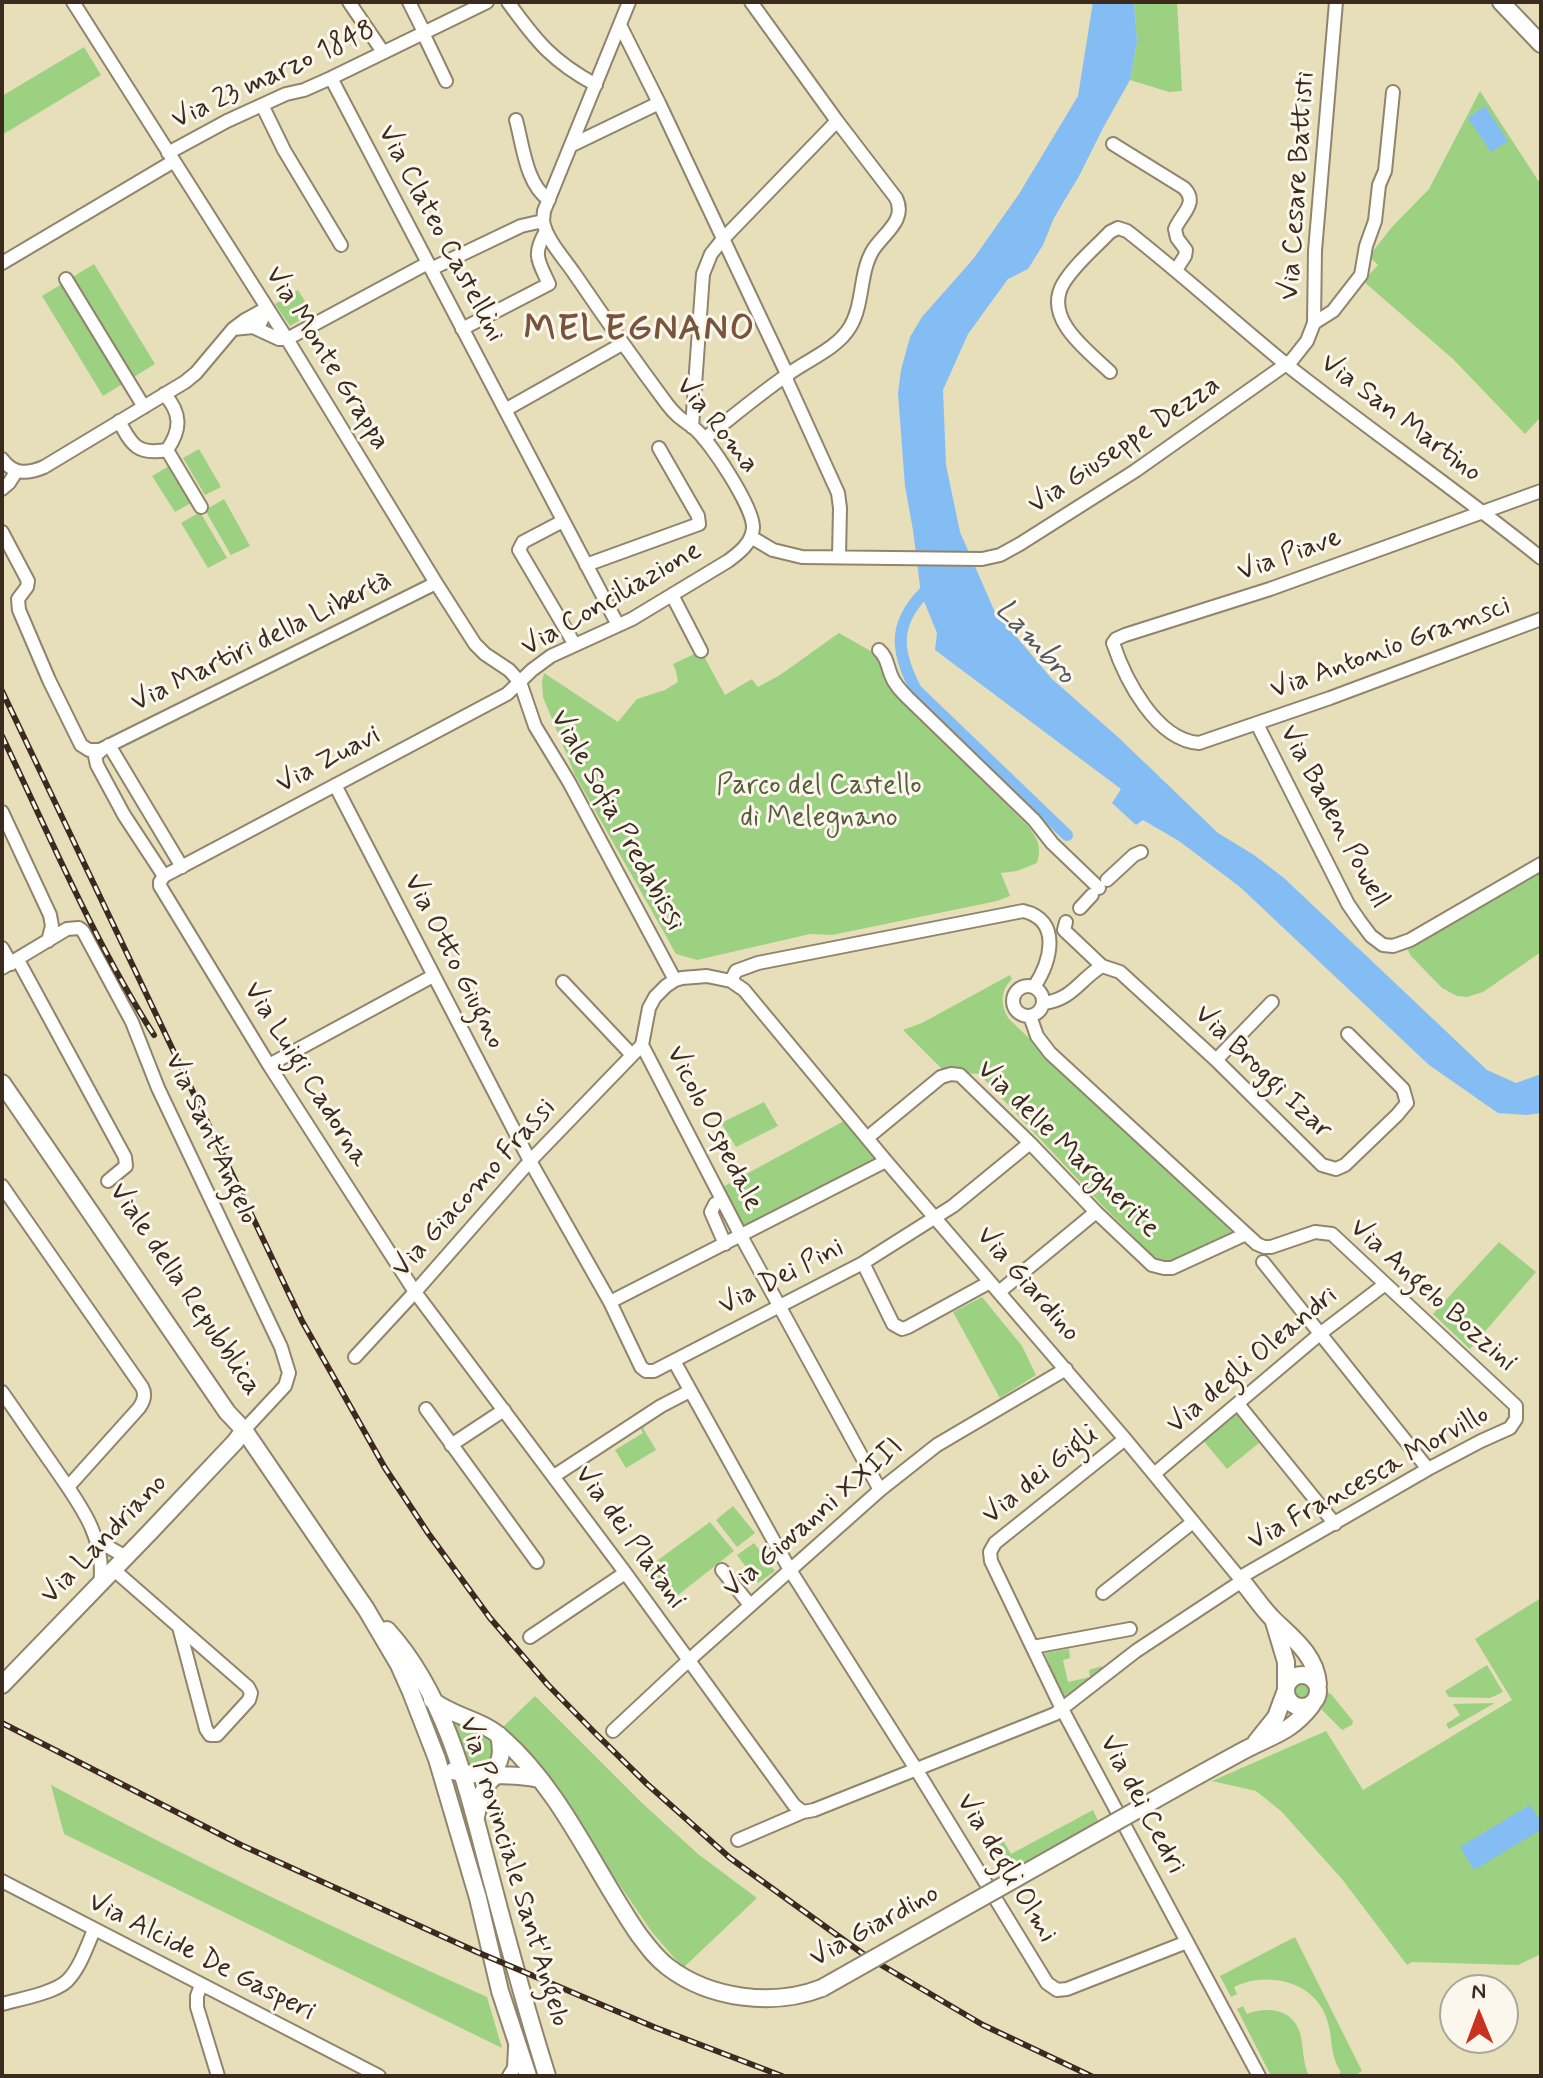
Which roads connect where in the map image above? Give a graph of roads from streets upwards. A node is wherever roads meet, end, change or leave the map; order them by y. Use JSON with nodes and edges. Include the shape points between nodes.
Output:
{"nodes":[{"id":1,"x":73,"y":2,"type":"edge"},
{"id":2,"x":349,"y":2,"type":"edge"},
{"id":3,"x":409,"y":2,"type":"edge"},
{"id":4,"x":487,"y":2,"type":"edge"},
{"id":5,"x":508,"y":2,"type":"edge"},
{"id":6,"x":629,"y":2,"type":"edge"},
{"id":7,"x":751,"y":2,"type":"edge"},
{"id":8,"x":1336,"y":2,"type":"edge"},
{"id":9,"x":1501,"y":2,"type":"edge"},
{"id":10,"x":620,"y":25,"type":"junction"},
{"id":11,"x":424,"y":33,"type":"junction"},
{"id":12,"x":1541,"y":44,"type":"edge"},
{"id":13,"x":383,"y":52,"type":"junction"},
{"id":14,"x":331,"y":78,"type":"junction"},
{"id":15,"x":446,"y":81,"type":"dead end"},
{"id":16,"x":596,"y":85,"type":"junction"},
{"id":17,"x":1393,"y":92,"type":"dead end"},
{"id":18,"x":659,"y":103,"type":"junction"},
{"id":19,"x":262,"y":105,"type":"junction"},
{"id":20,"x":516,"y":120,"type":"dead end"},
{"id":21,"x":837,"y":121,"type":"junction"},
{"id":22,"x":1113,"y":144,"type":"dead end"},
{"id":23,"x":572,"y":145,"type":"junction"},
{"id":24,"x":171,"y":157,"type":"junction"},
{"id":25,"x":549,"y":200,"type":"junction"},
{"id":26,"x":544,"y":226,"type":"junction"},
{"id":27,"x":723,"y":239,"type":"junction"},
{"id":28,"x":341,"y":245,"type":"dead end"},
{"id":29,"x":2,"y":263,"type":"edge"},
{"id":30,"x":430,"y":266,"type":"junction"},
{"id":31,"x":1176,"y":270,"type":"junction"},
{"id":32,"x":66,"y":279,"type":"dead end"},
{"id":33,"x":267,"y":308,"type":"junction"},
{"id":34,"x":1314,"y":323,"type":"junction"},
{"id":35,"x":253,"y":327,"type":"junction"},
{"id":36,"x":233,"y":329,"type":"junction"},
{"id":37,"x":462,"y":329,"type":"junction"},
{"id":38,"x":287,"y":339,"type":"junction"},
{"id":39,"x":622,"y":344,"type":"junction"},
{"id":40,"x":1287,"y":364,"type":"junction"},
{"id":41,"x":1110,"y":372,"type":"dead end"},
{"id":42,"x":787,"y":374,"type":"junction"},
{"id":43,"x":164,"y":394,"type":"junction"},
{"id":44,"x":144,"y":407,"type":"junction"},
{"id":45,"x":505,"y":410,"type":"junction"},
{"id":46,"x":119,"y":421,"type":"junction"},
{"id":47,"x":692,"y":427,"type":"junction"},
{"id":48,"x":704,"y":439,"type":"junction"},
{"id":49,"x":659,"y":448,"type":"dead end"},
{"id":50,"x":167,"y":450,"type":"junction"},
{"id":51,"x":2,"y":459,"type":"edge"},
{"id":52,"x":16,"y":472,"type":"junction"},
{"id":53,"x":2,"y":489,"type":"edge"},
{"id":54,"x":1541,"y":491,"type":"edge"},
{"id":55,"x":201,"y":507,"type":"dead end"},
{"id":56,"x":1483,"y":512,"type":"junction"},
{"id":57,"x":563,"y":521,"type":"junction"},
{"id":58,"x":2,"y":532,"type":"edge"},
{"id":59,"x":751,"y":537,"type":"junction"},
{"id":60,"x":839,"y":557,"type":"junction"},
{"id":61,"x":1541,"y":558,"type":"edge"},
{"id":62,"x":586,"y":565,"type":"junction"},
{"id":63,"x":436,"y":583,"type":"junction"},
{"id":64,"x":672,"y":595,"type":"junction"},
{"id":65,"x":1541,"y":619,"type":"edge"},
{"id":66,"x":618,"y":625,"type":"junction"},
{"id":67,"x":1113,"y":643,"type":"joint"},
{"id":68,"x":575,"y":645,"type":"junction"},
{"id":69,"x":879,"y":650,"type":"dead end"},
{"id":70,"x":701,"y":651,"type":"dead end"},
{"id":71,"x":520,"y":682,"type":"junction"},
{"id":72,"x":1257,"y":724,"type":"junction"},
{"id":73,"x":109,"y":745,"type":"junction"},
{"id":74,"x":335,"y":785,"type":"junction"},
{"id":75,"x":2,"y":812,"type":"edge"},
{"id":76,"x":1141,"y":852,"type":"dead end"},
{"id":77,"x":1541,"y":864,"type":"edge"},
{"id":78,"x":182,"y":867,"type":"junction"},
{"id":79,"x":162,"y":879,"type":"junction"},
{"id":80,"x":1099,"y":888,"type":"junction"},
{"id":81,"x":1080,"y":908,"type":"dead end"},
{"id":82,"x":1066,"y":922,"type":"dead end"},
{"id":83,"x":52,"y":938,"type":"junction"},
{"id":84,"x":2,"y":948,"type":"edge"},
{"id":85,"x":10,"y":964,"type":"edge"},
{"id":86,"x":1102,"y":966,"type":"junction"},
{"id":87,"x":433,"y":976,"type":"junction"},
{"id":88,"x":675,"y":980,"type":"junction"},
{"id":89,"x":563,"y":982,"type":"dead end"},
{"id":90,"x":735,"y":983,"type":"junction"},
{"id":91,"x":1034,"y":987,"type":"junction"},
{"id":92,"x":1272,"y":1002,"type":"dead end"},
{"id":93,"x":1043,"y":1003,"type":"junction"},
{"id":94,"x":1030,"y":1016,"type":"junction"},
{"id":95,"x":1348,"y":1034,"type":"dead end"},
{"id":96,"x":642,"y":1045,"type":"junction"},
{"id":97,"x":632,"y":1055,"type":"junction"},
{"id":98,"x":1216,"y":1060,"type":"junction"},
{"id":99,"x":269,"y":1065,"type":"junction"},
{"id":100,"x":2,"y":1069,"type":"edge"},
{"id":101,"x":2,"y":1083,"type":"edge"},
{"id":102,"x":867,"y":1138,"type":"junction"},
{"id":103,"x":1030,"y":1143,"type":"junction"},
{"id":104,"x":530,"y":1161,"type":"junction"},
{"id":105,"x":886,"y":1161,"type":"junction"},
{"id":106,"x":108,"y":1181,"type":"dead end"},
{"id":107,"x":2,"y":1186,"type":"edge"},
{"id":108,"x":722,"y":1200,"type":"junction"},
{"id":109,"x":1096,"y":1212,"type":"junction"},
{"id":110,"x":935,"y":1217,"type":"junction"},
{"id":111,"x":1246,"y":1234,"type":"junction"},
{"id":112,"x":741,"y":1236,"type":"junction"},
{"id":113,"x":725,"y":1244,"type":"junction"},
{"id":114,"x":1263,"y":1262,"type":"dead end"},
{"id":115,"x":863,"y":1263,"type":"junction"},
{"id":116,"x":990,"y":1282,"type":"junction"},
{"id":117,"x":1384,"y":1285,"type":"junction"},
{"id":118,"x":415,"y":1292,"type":"junction"},
{"id":119,"x":999,"y":1292,"type":"junction"},
{"id":120,"x":610,"y":1302,"type":"junction"},
{"id":121,"x":780,"y":1306,"type":"junction"},
{"id":122,"x":1321,"y":1333,"type":"junction"},
{"id":123,"x":355,"y":1357,"type":"dead end"},
{"id":124,"x":674,"y":1361,"type":"junction"},
{"id":125,"x":1066,"y":1369,"type":"junction"},
{"id":126,"x":646,"y":1371,"type":"joint"},
{"id":127,"x":690,"y":1391,"type":"junction"},
{"id":128,"x":2,"y":1392,"type":"edge"},
{"id":129,"x":1238,"y":1404,"type":"junction"},
{"id":130,"x":426,"y":1409,"type":"dead end"},
{"id":131,"x":504,"y":1410,"type":"junction"},
{"id":132,"x":1517,"y":1416,"type":"joint"},
{"id":133,"x":244,"y":1430,"type":"junction"},
{"id":134,"x":1125,"y":1439,"type":"junction"},
{"id":135,"x":451,"y":1445,"type":"junction"},
{"id":136,"x":1428,"y":1469,"type":"junction"},
{"id":137,"x":1154,"y":1474,"type":"junction"},
{"id":138,"x":554,"y":1476,"type":"junction"},
{"id":139,"x":68,"y":1487,"type":"junction"},
{"id":140,"x":880,"y":1490,"type":"junction"},
{"id":141,"x":1193,"y":1522,"type":"junction"},
{"id":142,"x":1335,"y":1524,"type":"junction"},
{"id":143,"x":96,"y":1540,"type":"junction"},
{"id":144,"x":990,"y":1552,"type":"joint"},
{"id":145,"x":126,"y":1557,"type":"junction"},
{"id":146,"x":537,"y":1562,"type":"dead end"},
{"id":147,"x":114,"y":1570,"type":"junction"},
{"id":148,"x":722,"y":1570,"type":"dead end"},
{"id":149,"x":790,"y":1570,"type":"junction"},
{"id":150,"x":625,"y":1573,"type":"junction"},
{"id":151,"x":1241,"y":1580,"type":"junction"},
{"id":152,"x":100,"y":1584,"type":"junction"},
{"id":153,"x":1103,"y":1593,"type":"dead end"},
{"id":154,"x":750,"y":1605,"type":"junction"},
{"id":155,"x":366,"y":1609,"type":"junction"},
{"id":156,"x":1274,"y":1620,"type":"junction"},
{"id":157,"x":179,"y":1627,"type":"junction"},
{"id":158,"x":1130,"y":1629,"type":"dead end"},
{"id":159,"x":530,"y":1637,"type":"dead end"},
{"id":160,"x":1033,"y":1647,"type":"junction"},
{"id":161,"x":689,"y":1660,"type":"junction"},
{"id":162,"x":1318,"y":1684,"type":"junction"},
{"id":163,"x":2,"y":1685,"type":"edge"},
{"id":164,"x":1286,"y":1688,"type":"junction"},
{"id":165,"x":432,"y":1700,"type":"junction"},
{"id":166,"x":1312,"y":1705,"type":"junction"},
{"id":167,"x":1062,"y":1709,"type":"junction"},
{"id":168,"x":469,"y":1718,"type":"junction"},
{"id":169,"x":446,"y":1730,"type":"junction"},
{"id":170,"x":613,"y":1731,"type":"dead end"},
{"id":171,"x":499,"y":1735,"type":"junction"},
{"id":172,"x":1252,"y":1746,"type":"junction"},
{"id":173,"x":437,"y":1759,"type":"junction"},
{"id":174,"x":916,"y":1769,"type":"junction"},
{"id":175,"x":461,"y":1773,"type":"junction"},
{"id":176,"x":494,"y":1774,"type":"junction"},
{"id":177,"x":539,"y":1779,"type":"junction"},
{"id":178,"x":803,"y":1812,"type":"junction"},
{"id":179,"x":475,"y":1819,"type":"junction"},
{"id":180,"x":738,"y":1840,"type":"dead end"},
{"id":181,"x":2,"y":1881,"type":"edge"},
{"id":182,"x":94,"y":1930,"type":"junction"},
{"id":183,"x":1187,"y":1942,"type":"junction"},
{"id":184,"x":201,"y":1985,"type":"junction"},
{"id":185,"x":2,"y":2004,"type":"edge"},
{"id":186,"x":512,"y":2028,"type":"junction"},
{"id":187,"x":536,"y":2041,"type":"junction"},
{"id":188,"x":218,"y":2076,"type":"edge"},
{"id":189,"x":379,"y":2076,"type":"edge"},
{"id":190,"x":509,"y":2076,"type":"edge"},
{"id":191,"x":528,"y":2076,"type":"edge"},
{"id":192,"x":534,"y":2076,"type":"edge"},
{"id":193,"x":547,"y":2076,"type":"edge"},
{"id":194,"x":1259,"y":2076,"type":"edge"}],
"edges":[{"from":1,"to":24,"type":"street","name":"Via Monte Grappa"},
{"from":2,"to":13,"type":"street"},
{"from":3,"to":11,"type":"street"},
{"from":4,"to":11,"type":"street","name":"Via 23 marzo 1848"},
{"from":5,"to":16,"type":"street","via":[[549,54]]},
{"from":6,"to":10,"type":"street"},
{"from":7,"to":21,"type":"street"},
{"from":8,"to":34,"type":"street","name":"Via Cesare Battisti"},
{"from":9,"to":12,"type":"street"},
{"from":10,"to":16,"type":"street"},
{"from":10,"to":18,"type":"street"},
{"from":11,"to":13,"type":"street","name":"Via 23 marzo 1848"},
{"from":11,"to":15,"type":"street"},
{"from":13,"to":14,"type":"street","name":"Via 23 marzo 1848"},
{"from":14,"to":19,"type":"street","name":"Via 23 marzo 1848"},
{"from":14,"to":30,"type":"street","name":"Via Clateo Castellini"},
{"from":16,"to":23,"type":"street"},
{"from":17,"to":34,"type":"street","via":[[1385,171],[1359,279],[1340,304]]},
{"from":18,"to":23,"type":"street"},
{"from":18,"to":27,"type":"street"},
{"from":19,"to":24,"type":"street","name":"Via 23 marzo 1848","via":[[213,128]]},
{"from":19,"to":28,"type":"street"},
{"from":20,"to":25,"type":"street","via":[[531,176]]},
{"from":21,"to":27,"type":"street"},
{"from":21,"to":42,"type":"street","via":[[896,198],[899,218],[869,259],[849,330]]},
{"from":22,"to":31,"type":"street","via":[[1190,195],[1191,203],[1175,229],[1186,250]]},
{"from":23,"to":25,"type":"street"},
{"from":24,"to":29,"type":"street","name":"Via 23 marzo 1848"},
{"from":24,"to":33,"type":"street","name":"Via Monte Grappa"},
{"from":25,"to":26,"type":"street"},
{"from":26,"to":30,"type":"street","via":[[521,226]]},
{"from":26,"to":37,"type":"street","via":[[536,255],[549,284]]},
{"from":26,"to":39,"type":"street","name":"Via Roma"},
{"from":27,"to":42,"type":"street"},
{"from":27,"to":47,"type":"street","via":[[708,258],[702,283]]},
{"from":30,"to":37,"type":"street","name":"Via Clateo Castellini"},
{"from":30,"to":38,"type":"street"},
{"from":31,"to":40,"type":"street","name":"Via San Martino"},
{"from":31,"to":41,"type":"street","name":"Via San Martino","via":[[1118,228],[1068,277],[1059,295],[1060,314],[1068,330]]},
{"from":32,"to":44,"type":"street"},
{"from":33,"to":35,"type":"street"},
{"from":33,"to":36,"type":"street"},
{"from":33,"to":38,"type":"street","name":"Via Monte Grappa"},
{"from":34,"to":40,"type":"street","name":"Via Cesare Battisti","via":[[1307,341]]},
{"from":35,"to":36,"type":"street"},
{"from":35,"to":38,"type":"street"},
{"from":36,"to":43,"type":"street","via":[[192,376]]},
{"from":37,"to":45,"type":"street","name":"Via Clateo Castellini"},
{"from":38,"to":63,"type":"street","name":"Via Monte Grappa"},
{"from":39,"to":45,"type":"street"},
{"from":39,"to":47,"type":"street","name":"Via Roma","via":[[674,412]]},
{"from":40,"to":56,"type":"street","name":"Via San Martino"},
{"from":40,"to":60,"type":"street","name":"Via Giuseppe Dezza","via":[[1135,471],[1000,555]]},
{"from":42,"to":48,"type":"street"},
{"from":42,"to":60,"type":"street","via":[[838,493]]},
{"from":43,"to":44,"type":"street"},
{"from":43,"to":50,"type":"street","via":[[178,424]]},
{"from":44,"to":46,"type":"street"},
{"from":45,"to":57,"type":"street","name":"Via Clateo Castellini"},
{"from":46,"to":50,"type":"street","via":[[136,447]]},
{"from":46,"to":52,"type":"street","via":[[44,467]]},
{"from":47,"to":48,"type":"street","name":"Via Roma"},
{"from":48,"to":59,"type":"street","name":"Via Roma","via":[[749,510]]},
{"from":49,"to":62,"type":"street","via":[[699,524]]},
{"from":50,"to":55,"type":"street"},
{"from":51,"to":52,"type":"street"},
{"from":52,"to":53,"type":"street"},
{"from":54,"to":56,"type":"street","name":"Via Piave"},
{"from":56,"to":61,"type":"street","name":"Via San Martino"},
{"from":56,"to":67,"type":"street","name":"Via Piave"},
{"from":57,"to":62,"type":"street","name":"Via Clateo Castellini"},
{"from":57,"to":68,"type":"street","via":[[523,542],[519,550]]},
{"from":58,"to":73,"type":"street","via":[[28,581],[18,599],[19,610],[67,717],[84,748]]},
{"from":59,"to":60,"type":"street","via":[[788,555]]},
{"from":59,"to":64,"type":"street","name":"Via Conciliazione","via":[[728,561]]},
{"from":62,"to":66,"type":"street","name":"Via Clateo Castellini"},
{"from":63,"to":71,"type":"street","name":"Via Monte Grappa","via":[[478,647]]},
{"from":63,"to":73,"type":"street","name":"Via Martiri della Libertà"},
{"from":64,"to":66,"type":"street","name":"Via Conciliazione"},
{"from":64,"to":70,"type":"street"},
{"from":65,"to":72,"type":"street","name":"Via Antonio Gramsci"},
{"from":66,"to":68,"type":"street","name":"Via Conciliazione"},
{"from":67,"to":72,"type":"street","name":"Via Antonio Gramsci","via":[[1140,699],[1177,737],[1202,742]]},
{"from":68,"to":71,"type":"street","name":"Via Conciliazione","via":[[546,659]]},
{"from":69,"to":80,"type":"street","via":[[908,698]]},
{"from":71,"to":74,"type":"street","name":"Via Zuavi"},
{"from":71,"to":88,"type":"street","name":"Viale Sofia Predabissi","via":[[535,726]]},
{"from":72,"to":77,"type":"street","name":"Via Baden Powell","via":[[1348,904],[1383,945],[1403,943]]},
{"from":73,"to":78,"type":"street"},
{"from":73,"to":79,"type":"street","name":"Via Luigi Cadorna","via":[[98,752],[96,762]]},
{"from":74,"to":78,"type":"street","name":"Via Zuavi"},
{"from":74,"to":87,"type":"street","name":"Via Otto Giugno"},
{"from":75,"to":83,"type":"street","via":[[50,915]]},
{"from":76,"to":80,"type":"street"},
{"from":78,"to":79,"type":"street","name":"Via Zuavi"},
{"from":79,"to":99,"type":"street","name":"Via Luigi Cadorna","via":[[162,890]]},
{"from":80,"to":81,"type":"street"},
{"from":82,"to":86,"type":"street","name":"Via Broggi Izar","via":[[1064,930]]},
{"from":83,"to":85,"type":"street"},
{"from":83,"to":133,"type":"street","name":"Via Sant'Angelo","via":[[69,928],[83,931],[132,1022],[281,1347],[289,1378]]},
{"from":84,"to":85,"type":"street"},
{"from":85,"to":106,"type":"street","via":[[125,1157],[123,1170]]},
{"from":86,"to":93,"type":"street","via":[[1065,997]]},
{"from":86,"to":98,"type":"street","name":"Via Broggi Izar","via":[[1123,974]]},
{"from":87,"to":99,"type":"street"},
{"from":87,"to":104,"type":"street","name":"Via Otto Giugno"},
{"from":88,"to":90,"type":"street","via":[[703,976]]},
{"from":88,"to":96,"type":"street","via":[[649,1008]]},
{"from":89,"to":97,"type":"street"},
{"from":90,"to":91,"type":"street","via":[[736,971],[750,965],[1023,911],[1042,922],[1049,937],[1046,962]]},
{"from":90,"to":102,"type":"street","name":"Via Giardino"},
{"from":91,"to":93,"type":"street"},
{"from":91,"to":94,"type":"street","via":[[1020,989],[1014,997],[1017,1011]]},
{"from":92,"to":98,"type":"street"},
{"from":93,"to":94,"type":"street"},
{"from":94,"to":111,"type":"street","via":[[1050,1053]]},
{"from":95,"to":98,"type":"street","name":"Via Broggi Izar","via":[[1403,1089],[1407,1103],[1336,1169],[1322,1165]]},
{"from":96,"to":97,"type":"street","name":"Via Giacomo Frassi"},
{"from":96,"to":108,"type":"street","name":"Vicolo Ospedale"},
{"from":97,"to":104,"type":"street","name":"Via Giacomo Frassi"},
{"from":99,"to":118,"type":"street","name":"Via Luigi Cadorna"},
{"from":100,"to":133,"type":"street","name":"Viale della Repubblica"},
{"from":101,"to":133,"type":"street","name":"Viale della Repubblica"},
{"from":102,"to":103,"type":"street","name":"Via delle Margherite","via":[[951,1074],[965,1079]]},
{"from":102,"to":105,"type":"street","name":"Via Giardino"},
{"from":103,"to":109,"type":"street","name":"Via delle Margherite"},
{"from":103,"to":110,"type":"street","name":"Via Dei Pini"},
{"from":104,"to":118,"type":"street","name":"Via Giacomo Frassi"},
{"from":104,"to":120,"type":"street","name":"Via Otto Giugno"},
{"from":105,"to":110,"type":"street","name":"Via Giardino"},
{"from":105,"to":112,"type":"street"},
{"from":107,"to":139,"type":"street","via":[[144,1393],[139,1408]]},
{"from":108,"to":112,"type":"street","name":"Vicolo Ospedale"},
{"from":108,"to":113,"type":"street","via":[[711,1212]]},
{"from":109,"to":111,"type":"street","name":"Via delle Margherite","via":[[1150,1263],[1164,1268]]},
{"from":109,"to":119,"type":"street"},
{"from":110,"to":115,"type":"street","name":"Via Dei Pini"},
{"from":110,"to":116,"type":"street","name":"Via Giardino"},
{"from":111,"to":117,"type":"street","name":"Via Angelo Bozzini","via":[[1271,1247],[1329,1233]]},
{"from":112,"to":113,"type":"street"},
{"from":112,"to":121,"type":"street","name":"Vicolo Ospedale"},
{"from":113,"to":120,"type":"street"},
{"from":114,"to":122,"type":"street"},
{"from":115,"to":116,"type":"street","via":[[898,1328]]},
{"from":115,"to":121,"type":"street","name":"Via Dei Pini"},
{"from":116,"to":119,"type":"street","name":"Via Giardino"},
{"from":117,"to":122,"type":"street","name":"Via degli Oleandri"},
{"from":117,"to":132,"type":"street","name":"Via Angelo Bozzini","via":[[1512,1401]]},
{"from":118,"to":123,"type":"street","name":"Via Giacomo Frassi"},
{"from":118,"to":131,"type":"street","name":"Via dei Platani"},
{"from":119,"to":125,"type":"street","name":"Via Giardino"},
{"from":120,"to":126,"type":"street","name":"Via Otto Giugno"},
{"from":121,"to":124,"type":"street","name":"Via Dei Pini"},
{"from":121,"to":140,"type":"street","name":"Vicolo Ospedale"},
{"from":122,"to":129,"type":"street","name":"Via degli Oleandri"},
{"from":122,"to":136,"type":"street"},
{"from":124,"to":126,"type":"street","name":"Via Dei Pini"},
{"from":124,"to":127,"type":"street","name":"Via degli Olmi"},
{"from":125,"to":134,"type":"street","name":"Via Giardino"},
{"from":125,"to":140,"type":"street","name":"Via Giovanni XXIII","via":[[942,1442]]},
{"from":127,"to":138,"type":"street"},
{"from":127,"to":149,"type":"street","name":"Via degli Olmi"},
{"from":128,"to":139,"type":"street"},
{"from":129,"to":137,"type":"street","name":"Via degli Oleandri"},
{"from":129,"to":142,"type":"street"},
{"from":130,"to":135,"type":"street"},
{"from":131,"to":135,"type":"street"},
{"from":131,"to":138,"type":"street","name":"Via dei Platani"},
{"from":132,"to":136,"type":"street","name":"Via Francesca Morvillo","via":[[1510,1428]]},
{"from":133,"to":145,"type":"street","name":"Via Landriano"},
{"from":133,"to":155,"type":"street","name":"Via Provinciale Sant'Angelo"},
{"from":134,"to":137,"type":"street","name":"Via Giardino"},
{"from":134,"to":144,"type":"street","name":"Via dei Gigli"},
{"from":135,"to":146,"type":"street"},
{"from":136,"to":142,"type":"street","name":"Via Francesca Morvillo"},
{"from":137,"to":141,"type":"street","name":"Via Giardino"},
{"from":138,"to":150,"type":"street","name":"Via dei Platani"},
{"from":139,"to":143,"type":"street"},
{"from":140,"to":149,"type":"street","name":"Via Giovanni XXIII"},
{"from":141,"to":151,"type":"street","name":"Via Giardino"},
{"from":141,"to":153,"type":"street"},
{"from":142,"to":151,"type":"street","name":"Via Francesca Morvillo"},
{"from":143,"to":145,"type":"street"},
{"from":143,"to":152,"type":"street"},
{"from":144,"to":160,"type":"street","name":"Via dei Cedri"},
{"from":145,"to":147,"type":"street","name":"Via Landriano"},
{"from":147,"to":152,"type":"street","name":"Via Landriano"},
{"from":147,"to":157,"type":"street"},
{"from":148,"to":154,"type":"street"},
{"from":149,"to":154,"type":"street","name":"Via Giovanni XXIII"},
{"from":149,"to":174,"type":"street","name":"Via degli Olmi"},
{"from":150,"to":159,"type":"street"},
{"from":150,"to":161,"type":"street","name":"Via dei Platani"},
{"from":151,"to":156,"type":"street","name":"Via Giardino"},
{"from":151,"to":167,"type":"street","name":"Via Francesca Morvillo"},
{"from":152,"to":163,"type":"street","name":"Via Landriano"},
{"from":154,"to":161,"type":"street","name":"Via Giovanni XXIII"},
{"from":155,"to":165,"type":"street","name":"Via Provinciale Sant'Angelo","via":[[407,1653]]},
{"from":155,"to":173,"type":"street","name":"Via Provinciale Sant'Angelo","via":[[408,1684]]},
{"from":156,"to":162,"type":"street","name":"Via Giardino","via":[[1312,1661]]},
{"from":156,"to":164,"type":"street","name":"Via Giardino","via":[[1286,1662]]},
{"from":157,"to":157,"type":"street","via":[[250,1690],[248,1703],[217,1735],[207,1732]]},
{"from":158,"to":160,"type":"street"},
{"from":160,"to":167,"type":"street","name":"Via dei Cedri"},
{"from":161,"to":170,"type":"street","name":"Via Giovanni XXIII"},
{"from":161,"to":178,"type":"street","name":"Via dei Platani"},
{"from":162,"to":164,"type":"street","via":[[1300,1674]]},
{"from":162,"to":166,"type":"street"},
{"from":164,"to":166,"type":"street","via":[[1292,1704]]},
{"from":164,"to":172,"type":"street","name":"Via Giardino","via":[[1276,1717]]},
{"from":165,"to":168,"type":"street"},
{"from":165,"to":169,"type":"street","name":"Via Provinciale Sant'Angelo"},
{"from":166,"to":172,"type":"street","name":"Via Giardino","via":[[1290,1727]]},
{"from":167,"to":174,"type":"street","name":"Via Francesca Morvillo"},
{"from":167,"to":183,"type":"street","name":"Via dei Cedri"},
{"from":168,"to":169,"type":"street"},
{"from":168,"to":171,"type":"street"},
{"from":169,"to":173,"type":"street"},
{"from":169,"to":175,"type":"street","name":"Via Provinciale Sant'Angelo"},
{"from":171,"to":176,"type":"street","via":[[501,1756]]},
{"from":171,"to":177,"type":"street","name":"Via Giardino"},
{"from":172,"to":177,"type":"street","name":"Via Giardino","bridge":true,"via":[[822,1988],[787,1997],[725,1992],[666,1965],[635,1928]]},
{"from":173,"to":175,"type":"street"},
{"from":173,"to":186,"type":"street","name":"Via Provinciale Sant'Angelo"},
{"from":174,"to":178,"type":"street"},
{"from":174,"to":183,"type":"street","name":"Via degli Olmi","via":[[1052,1987],[1067,1989]]},
{"from":175,"to":176,"type":"street"},
{"from":175,"to":179,"type":"street","name":"Via Provinciale Sant'Angelo"},
{"from":176,"to":177,"type":"street"},
{"from":176,"to":179,"type":"street"},
{"from":178,"to":180,"type":"street"},
{"from":179,"to":187,"type":"street","name":"Via Provinciale Sant'Angelo"},
{"from":181,"to":182,"type":"street","name":"Via Alcide De Gasperi"},
{"from":182,"to":184,"type":"street","name":"Via Alcide De Gasperi"},
{"from":182,"to":185,"type":"street","via":[[66,1982]]},
{"from":183,"to":194,"type":"street","name":"Via dei Cedri"},
{"from":184,"to":188,"type":"street","via":[[197,2007]]},
{"from":184,"to":189,"type":"street","name":"Via Alcide De Gasperi"},
{"from":186,"to":190,"type":"street","via":[[516,2053]]},
{"from":186,"to":191,"type":"street","name":"Via Provinciale Sant'Angelo"},
{"from":187,"to":192,"type":"street"},
{"from":187,"to":193,"type":"street","name":"Via Provinciale Sant'Angelo"}]}
